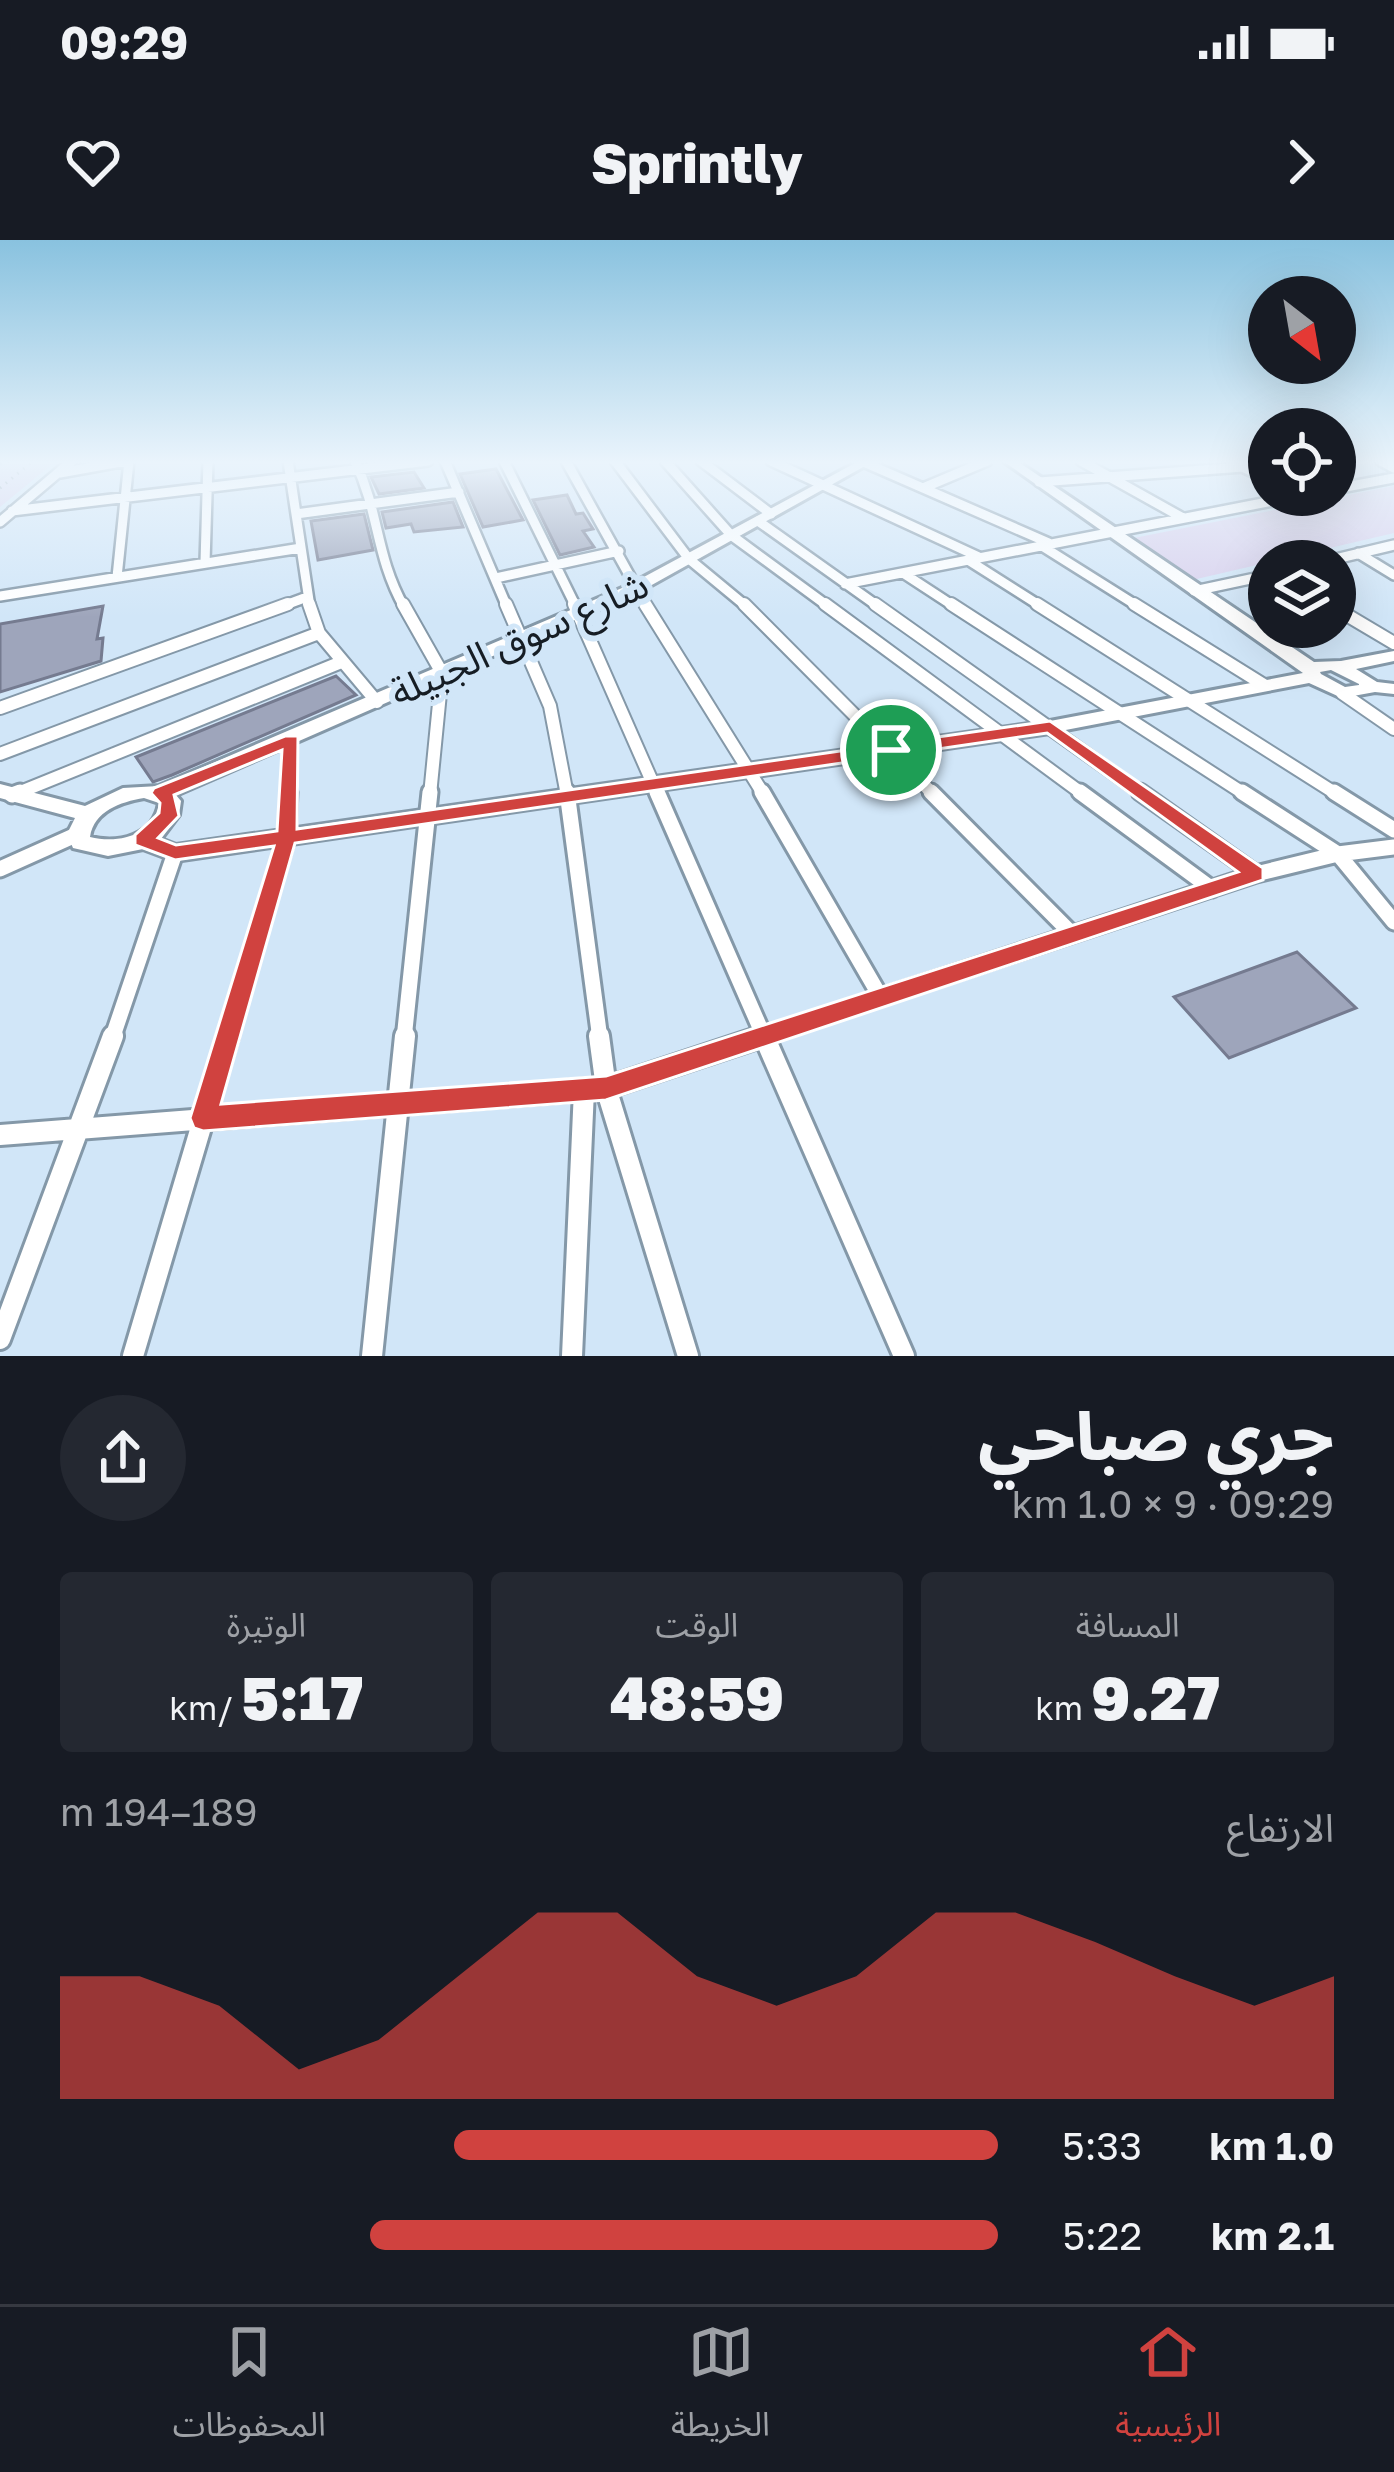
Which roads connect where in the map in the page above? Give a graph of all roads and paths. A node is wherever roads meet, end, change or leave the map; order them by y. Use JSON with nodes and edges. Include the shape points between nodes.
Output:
{"nodes":[{"id":1,"x":123,"y":513,"type":"edge"},
{"id":2,"x":206,"y":513,"type":"edge"},
{"id":3,"x":302,"y":513,"type":"edge"},
{"id":4,"x":375,"y":513,"type":"edge"},
{"id":5,"x":468,"y":513,"type":"edge"},
{"id":6,"x":530,"y":513,"type":"edge"},
{"id":7,"x":597,"y":513,"type":"edge"},
{"id":8,"x":654,"y":513,"type":"edge"},
{"id":9,"x":711,"y":513,"type":"edge"},
{"id":10,"x":759,"y":513,"type":"edge"},
{"id":11,"x":773,"y":513,"type":"edge"},
{"id":12,"x":881,"y":513,"type":"edge"},
{"id":13,"x":977,"y":513,"type":"edge"},
{"id":14,"x":1082,"y":513,"type":"edge"},
{"id":15,"x":1174,"y":513,"type":"edge"},
{"id":16,"x":1209,"y":513,"type":"edge"},
{"id":17,"x":296,"y":514,"type":"joint"},
{"id":18,"x":764,"y":518,"type":"junction"},
{"id":19,"x":1183,"y":518,"type":"junction"},
{"id":20,"x":1111,"y":534,"type":"junction"},
{"id":21,"x":731,"y":536,"type":"junction"},
{"id":22,"x":1394,"y":544,"type":"edge"},
{"id":23,"x":1046,"y":545,"type":"junction"},
{"id":24,"x":301,"y":548,"type":"junction"},
{"id":25,"x":619,"y":551,"type":"junction"},
{"id":26,"x":1358,"y":554,"type":"joint"},
{"id":27,"x":688,"y":559,"type":"junction"},
{"id":28,"x":974,"y":559,"type":"junction"},
{"id":29,"x":205,"y":563,"type":"junction"},
{"id":30,"x":556,"y":566,"type":"junction"},
{"id":31,"x":903,"y":572,"type":"junction"},
{"id":32,"x":1394,"y":575,"type":"edge"},
{"id":33,"x":117,"y":577,"type":"junction"},
{"id":34,"x":496,"y":578,"type":"junction"},
{"id":35,"x":1248,"y":579,"type":"edge"},
{"id":36,"x":845,"y":584,"type":"junction"},
{"id":37,"x":635,"y":588,"type":"junction"},
{"id":38,"x":1194,"y":591,"type":"junction"},
{"id":39,"x":0,"y":596,"type":"edge"},
{"id":40,"x":308,"y":597,"type":"junction"},
{"id":41,"x":579,"y":613,"type":"junction"},
{"id":42,"x":1356,"y":620,"type":"edge"},
{"id":43,"x":319,"y":633,"type":"junction"},
{"id":44,"x":522,"y":638,"type":"junction"},
{"id":45,"x":1394,"y":643,"type":"edge"},
{"id":46,"x":1394,"y":656,"type":"edge"},
{"id":47,"x":339,"y":663,"type":"junction"},
{"id":48,"x":1342,"y":666,"type":"junction"},
{"id":49,"x":1311,"y":672,"type":"junction"},
{"id":50,"x":442,"y":674,"type":"junction"},
{"id":51,"x":1264,"y":685,"type":"junction"},
{"id":52,"x":1369,"y":686,"type":"junction"},
{"id":53,"x":1394,"y":689,"type":"edge"},
{"id":54,"x":1342,"y":693,"type":"junction"},
{"id":55,"x":1188,"y":698,"type":"junction"},
{"id":56,"x":377,"y":702,"type":"junction"},
{"id":57,"x":0,"y":708,"type":"edge"},
{"id":58,"x":1119,"y":711,"type":"junction"},
{"id":59,"x":1050,"y":727,"type":"junction"},
{"id":60,"x":1394,"y":729,"type":"edge"},
{"id":61,"x":1000,"y":734,"type":"junction"},
{"id":62,"x":291,"y":740,"type":"junction"},
{"id":63,"x":891,"y":750,"type":"junction"},
{"id":64,"x":0,"y":754,"type":"edge"},
{"id":65,"x":750,"y":770,"type":"junction"},
{"id":66,"x":655,"y":785,"type":"junction"},
{"id":67,"x":6,"y":793,"type":"edge"},
{"id":68,"x":160,"y":793,"type":"junction"},
{"id":69,"x":568,"y":797,"type":"junction"},
{"id":70,"x":427,"y":818,"type":"junction"},
{"id":71,"x":83,"y":824,"type":"junction"},
{"id":72,"x":1394,"y":830,"type":"edge"},
{"id":73,"x":287,"y":837,"type":"junction"},
{"id":74,"x":142,"y":840,"type":"junction"},
{"id":75,"x":1394,"y":847,"type":"edge"},
{"id":76,"x":175,"y":853,"type":"junction"},
{"id":77,"x":1338,"y":854,"type":"junction"},
{"id":78,"x":0,"y":869,"type":"edge"},
{"id":79,"x":1256,"y":874,"type":"junction"},
{"id":80,"x":1212,"y":889,"type":"junction"},
{"id":81,"x":1394,"y":922,"type":"edge"},
{"id":82,"x":1070,"y":932,"type":"junction"},
{"id":83,"x":880,"y":996,"type":"junction"},
{"id":84,"x":764,"y":1035,"type":"junction"},
{"id":85,"x":595,"y":1089,"type":"junction"},
{"id":86,"x":398,"y":1104,"type":"junction"},
{"id":87,"x":203,"y":1118,"type":"junction"},
{"id":88,"x":82,"y":1127,"type":"junction"},
{"id":89,"x":0,"y":1135,"type":"edge"},
{"id":90,"x":0,"y":1340,"type":"edge"},
{"id":91,"x":133,"y":1356,"type":"edge"},
{"id":92,"x":371,"y":1356,"type":"edge"},
{"id":93,"x":572,"y":1356,"type":"edge"},
{"id":94,"x":688,"y":1356,"type":"edge"},
{"id":95,"x":904,"y":1356,"type":"edge"}],
"edges":[{"from":1,"to":33,"type":"street"},
{"from":2,"to":29,"type":"street"},
{"from":3,"to":17,"type":"street"},
{"from":4,"to":50,"type":"street","via":[[380,558]]},
{"from":5,"to":34,"type":"street"},
{"from":6,"to":30,"type":"street"},
{"from":7,"to":25,"type":"street"},
{"from":8,"to":27,"type":"street"},
{"from":9,"to":21,"type":"street"},
{"from":10,"to":18,"type":"street"},
{"from":11,"to":18,"type":"street","name":"شارع سوق الجبيلة"},
{"from":12,"to":28,"type":"street"},
{"from":13,"to":23,"type":"street"},
{"from":14,"to":20,"type":"street"},
{"from":15,"to":19,"type":"street"},
{"from":16,"to":19,"type":"street"},
{"from":17,"to":24,"type":"street"},
{"from":18,"to":21,"type":"street","name":"شارع سوق الجبيلة"},
{"from":18,"to":36,"type":"street"},
{"from":19,"to":20,"type":"street"},
{"from":20,"to":23,"type":"street"},
{"from":20,"to":38,"type":"street"},
{"from":21,"to":27,"type":"street","name":"شارع سوق الجبيلة"},
{"from":21,"to":61,"type":"street"},
{"from":22,"to":26,"type":"street"},
{"from":23,"to":28,"type":"street"},
{"from":23,"to":51,"type":"street"},
{"from":24,"to":29,"type":"street"},
{"from":24,"to":40,"type":"street"},
{"from":25,"to":30,"type":"street"},
{"from":25,"to":37,"type":"street"},
{"from":26,"to":32,"type":"street"},
{"from":27,"to":37,"type":"street","name":"شارع سوق الجبيلة"},
{"from":27,"to":63,"type":"street"},
{"from":28,"to":31,"type":"street"},
{"from":28,"to":55,"type":"street"},
{"from":29,"to":33,"type":"street"},
{"from":30,"to":34,"type":"street"},
{"from":30,"to":41,"type":"street"},
{"from":31,"to":36,"type":"street"},
{"from":31,"to":58,"type":"street"},
{"from":33,"to":39,"type":"street"},
{"from":34,"to":44,"type":"street"},
{"from":35,"to":38,"type":"street"},
{"from":36,"to":59,"type":"street"},
{"from":37,"to":41,"type":"street","name":"شارع سوق الجبيلة"},
{"from":37,"to":65,"type":"street"},
{"from":38,"to":49,"type":"street"},
{"from":40,"to":43,"type":"street"},
{"from":40,"to":57,"type":"street"},
{"from":41,"to":44,"type":"street","name":"شارع سوق الجبيلة"},
{"from":41,"to":66,"type":"street"},
{"from":42,"to":45,"type":"street"},
{"from":43,"to":47,"type":"street"},
{"from":43,"to":64,"type":"street"},
{"from":44,"to":50,"type":"street","name":"شارع سوق الجبيلة"},
{"from":44,"to":69,"type":"street","via":[[550,706]]},
{"from":46,"to":48,"type":"street"},
{"from":47,"to":56,"type":"street"},
{"from":47,"to":67,"type":"street"},
{"from":48,"to":49,"type":"street"},
{"from":48,"to":52,"type":"street"},
{"from":49,"to":51,"type":"street"},
{"from":49,"to":54,"type":"street"},
{"from":50,"to":56,"type":"street","name":"شارع سوق الجبيلة"},
{"from":50,"to":70,"type":"street"},
{"from":51,"to":55,"type":"street"},
{"from":52,"to":53,"type":"street"},
{"from":52,"to":54,"type":"street"},
{"from":54,"to":60,"type":"street"},
{"from":55,"to":58,"type":"street"},
{"from":55,"to":72,"type":"street"},
{"from":56,"to":62,"type":"street","name":"شارع سوق الجبيلة"},
{"from":58,"to":59,"type":"street"},
{"from":58,"to":77,"type":"street"},
{"from":59,"to":61,"type":"street"},
{"from":59,"to":79,"type":"street"},
{"from":61,"to":63,"type":"street"},
{"from":61,"to":80,"type":"street"},
{"from":62,"to":68,"type":"street","name":"شارع سوق الجبيلة"},
{"from":62,"to":73,"type":"street"},
{"from":63,"to":65,"type":"street"},
{"from":63,"to":82,"type":"street"},
{"from":65,"to":66,"type":"street"},
{"from":65,"to":83,"type":"street"},
{"from":66,"to":69,"type":"street"},
{"from":66,"to":84,"type":"street"},
{"from":67,"to":71,"type":"street"},
{"from":68,"to":71,"type":"street","name":"شارع سوق الجبيلة","via":[[128,793]]},
{"from":68,"to":74,"type":"street","via":[[170,801],[169,816]]},
{"from":69,"to":70,"type":"street"},
{"from":69,"to":85,"type":"street"},
{"from":70,"to":73,"type":"street"},
{"from":70,"to":86,"type":"street"},
{"from":71,"to":74,"type":"street","via":[[92,848]]},
{"from":71,"to":78,"type":"street"},
{"from":73,"to":76,"type":"street"},
{"from":73,"to":87,"type":"street"},
{"from":74,"to":76,"type":"street"},
{"from":75,"to":77,"type":"street"},
{"from":76,"to":88,"type":"street"},
{"from":77,"to":79,"type":"street"},
{"from":77,"to":81,"type":"street"},
{"from":79,"to":80,"type":"street"},
{"from":80,"to":82,"type":"street"},
{"from":82,"to":83,"type":"street"},
{"from":83,"to":84,"type":"street"},
{"from":84,"to":85,"type":"street"},
{"from":84,"to":95,"type":"street"},
{"from":85,"to":86,"type":"street"},
{"from":85,"to":93,"type":"street"},
{"from":85,"to":94,"type":"street"},
{"from":86,"to":87,"type":"street"},
{"from":86,"to":92,"type":"street"},
{"from":87,"to":88,"type":"street"},
{"from":87,"to":91,"type":"street"},
{"from":88,"to":89,"type":"street"},
{"from":88,"to":90,"type":"street"}]}
